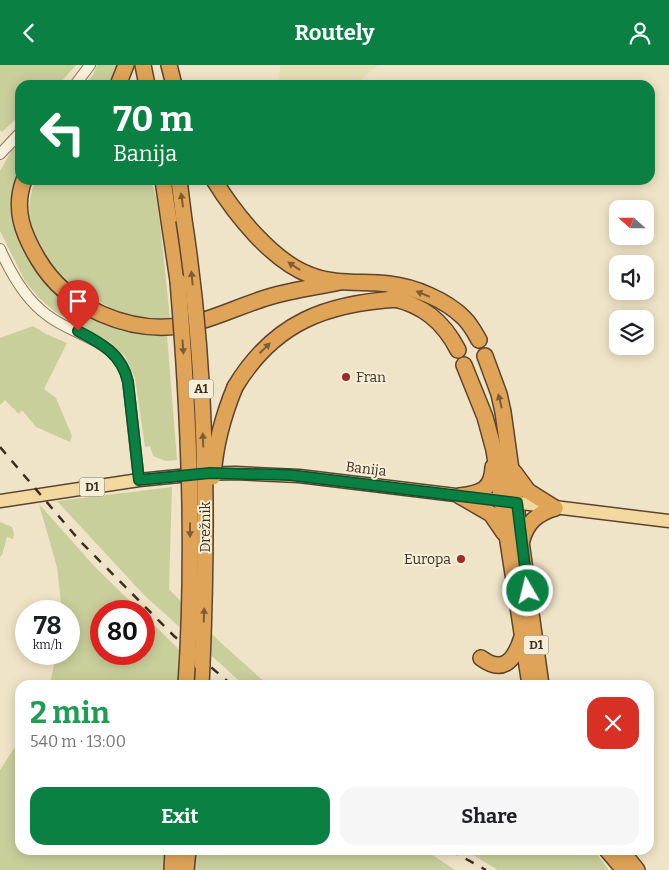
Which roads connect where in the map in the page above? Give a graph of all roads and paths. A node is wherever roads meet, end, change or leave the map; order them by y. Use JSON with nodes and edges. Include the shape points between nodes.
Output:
{"nodes":[{"id":1,"x":90,"y":65,"type":"edge"},
{"id":2,"x":126,"y":65,"type":"edge"},
{"id":3,"x":143,"y":65,"type":"edge"},
{"id":4,"x":159,"y":65,"type":"edge"},
{"id":5,"x":169,"y":65,"type":"edge"},
{"id":6,"x":80,"y":80,"type":"edge"},
{"id":7,"x":120,"y":80,"type":"edge"},
{"id":8,"x":146,"y":80,"type":"edge"},
{"id":9,"x":162,"y":80,"type":"edge"},
{"id":10,"x":173,"y":80,"type":"edge"},
{"id":11,"x":15,"y":138,"type":"edge"},
{"id":12,"x":0,"y":154,"type":"edge"},
{"id":13,"x":23,"y":185,"type":"edge"},
{"id":14,"x":155,"y":185,"type":"edge"},
{"id":15,"x":165,"y":185,"type":"edge"},
{"id":16,"x":179,"y":185,"type":"edge"},
{"id":17,"x":217,"y":185,"type":"edge"},
{"id":18,"x":177,"y":221,"type":"junction"},
{"id":19,"x":0,"y":249,"type":"edge"},
{"id":20,"x":340,"y":282,"type":"junction"},
{"id":21,"x":305,"y":289,"type":"junction"},
{"id":22,"x":399,"y":299,"type":"junction"},
{"id":23,"x":479,"y":340,"type":"dead end"},
{"id":24,"x":458,"y":350,"type":"dead end"},
{"id":25,"x":485,"y":356,"type":"dead end"},
{"id":26,"x":464,"y":365,"type":"dead end"},
{"id":27,"x":494,"y":450,"type":"junction"},
{"id":28,"x":511,"y":466,"type":"junction"},
{"id":29,"x":139,"y":480,"type":"junction"},
{"id":30,"x":460,"y":496,"type":"junction"},
{"id":31,"x":0,"y":501,"type":"edge"},
{"id":32,"x":509,"y":502,"type":"junction"},
{"id":33,"x":555,"y":508,"type":"junction"},
{"id":34,"x":669,"y":521,"type":"edge"},
{"id":35,"x":515,"y":543,"type":"junction"},
{"id":36,"x":205,"y":559,"type":"junction"},
{"id":37,"x":522,"y":636,"type":"junction"},
{"id":38,"x":481,"y":658,"type":"dead end"},
{"id":39,"x":186,"y":680,"type":"edge"},
{"id":40,"x":201,"y":680,"type":"edge"},
{"id":41,"x":529,"y":680,"type":"edge"},
{"id":42,"x":540,"y":680,"type":"edge"},
{"id":43,"x":173,"y":855,"type":"edge"},
{"id":44,"x":188,"y":855,"type":"edge"},
{"id":45,"x":611,"y":855,"type":"edge"},
{"id":46,"x":625,"y":855,"type":"edge"},
{"id":47,"x":172,"y":870,"type":"edge"},
{"id":48,"x":186,"y":870,"type":"edge"},
{"id":49,"x":624,"y":870,"type":"edge"},
{"id":50,"x":637,"y":870,"type":"edge"}],
"edges":[{"from":1,"to":6,"type":"street"},
{"from":2,"to":7,"type":"highway"},
{"from":3,"to":8,"type":"highway"},
{"from":4,"to":9,"type":"highway"},
{"from":5,"to":10,"type":"highway"},
{"from":11,"to":12,"type":"street"},
{"from":13,"to":21,"type":"highway","via":[[21,226],[40,264],[73,297],[103,315],[140,325],[184,325]]},
{"from":14,"to":18,"type":"highway","via":[[162,213]]},
{"from":15,"to":18,"type":"highway","number":"A1"},
{"from":18,"to":16,"type":"highway","number":"A1","one_way":true},
{"from":20,"to":17,"type":"highway","one_way":true,"via":[[309,275],[276,254],[236,212]]},
{"from":36,"to":18,"type":"highway","name":"Drežnik","number":"A1","one_way":true,"bridge":true,"via":[[205,477],[192,281]]},
{"from":18,"to":39,"type":"highway","name":"Drežnik","number":"A1","one_way":true,"bridge":true,"via":[[190,472]]},
{"from":19,"to":29,"type":"street","via":[[14,277],[38,307],[52,319],[106,347],[119,361],[128,382]]},
{"from":20,"to":21,"type":"highway"},
{"from":23,"to":20,"type":"highway","one_way":true,"via":[[464,318],[419,291],[390,284]]},
{"from":21,"to":22,"type":"highway","via":[[358,292]]},
{"from":22,"to":24,"type":"highway","via":[[429,313],[441,323]]},
{"from":36,"to":22,"type":"highway","one_way":true,"bridge":true,"via":[[212,541],[213,480],[221,423],[235,387],[257,356],[300,321],[343,306]]},
{"from":28,"to":25,"type":"highway","one_way":true,"via":[[499,394]]},
{"from":26,"to":27,"type":"highway"},
{"from":27,"to":30,"type":"highway","via":[[493,472],[487,487]]},
{"from":27,"to":32,"type":"highway"},
{"from":28,"to":32,"type":"highway"},
{"from":28,"to":33,"type":"highway","via":[[528,491]]},
{"from":29,"to":30,"type":"main road","name":"Banija","number":"D1","via":[[210,473],[290,475]]},
{"from":29,"to":31,"type":"main road","name":"Banija","number":"D1"},
{"from":30,"to":32,"type":"main road","name":"Banija","number":"D1"},
{"from":30,"to":35,"type":"highway","via":[[494,517]]},
{"from":32,"to":33,"type":"main road","name":"Banija"},
{"from":32,"to":35,"type":"highway","number":"D1"},
{"from":33,"to":34,"type":"main road","name":"Banija"},
{"from":33,"to":35,"type":"highway","via":[[532,520]]},
{"from":35,"to":37,"type":"highway","number":"D1"},
{"from":35,"to":42,"type":"highway","number":"D1"},
{"from":40,"to":36,"type":"highway","name":"Drežnik","number":"A1","one_way":true,"bridge":true},
{"from":37,"to":38,"type":"highway","via":[[513,658],[505,663],[491,664]]},
{"from":37,"to":41,"type":"highway","number":"D1"},
{"from":43,"to":47,"type":"highway"},
{"from":44,"to":48,"type":"highway"},
{"from":45,"to":49,"type":"highway"},
{"from":46,"to":50,"type":"highway"}]}
